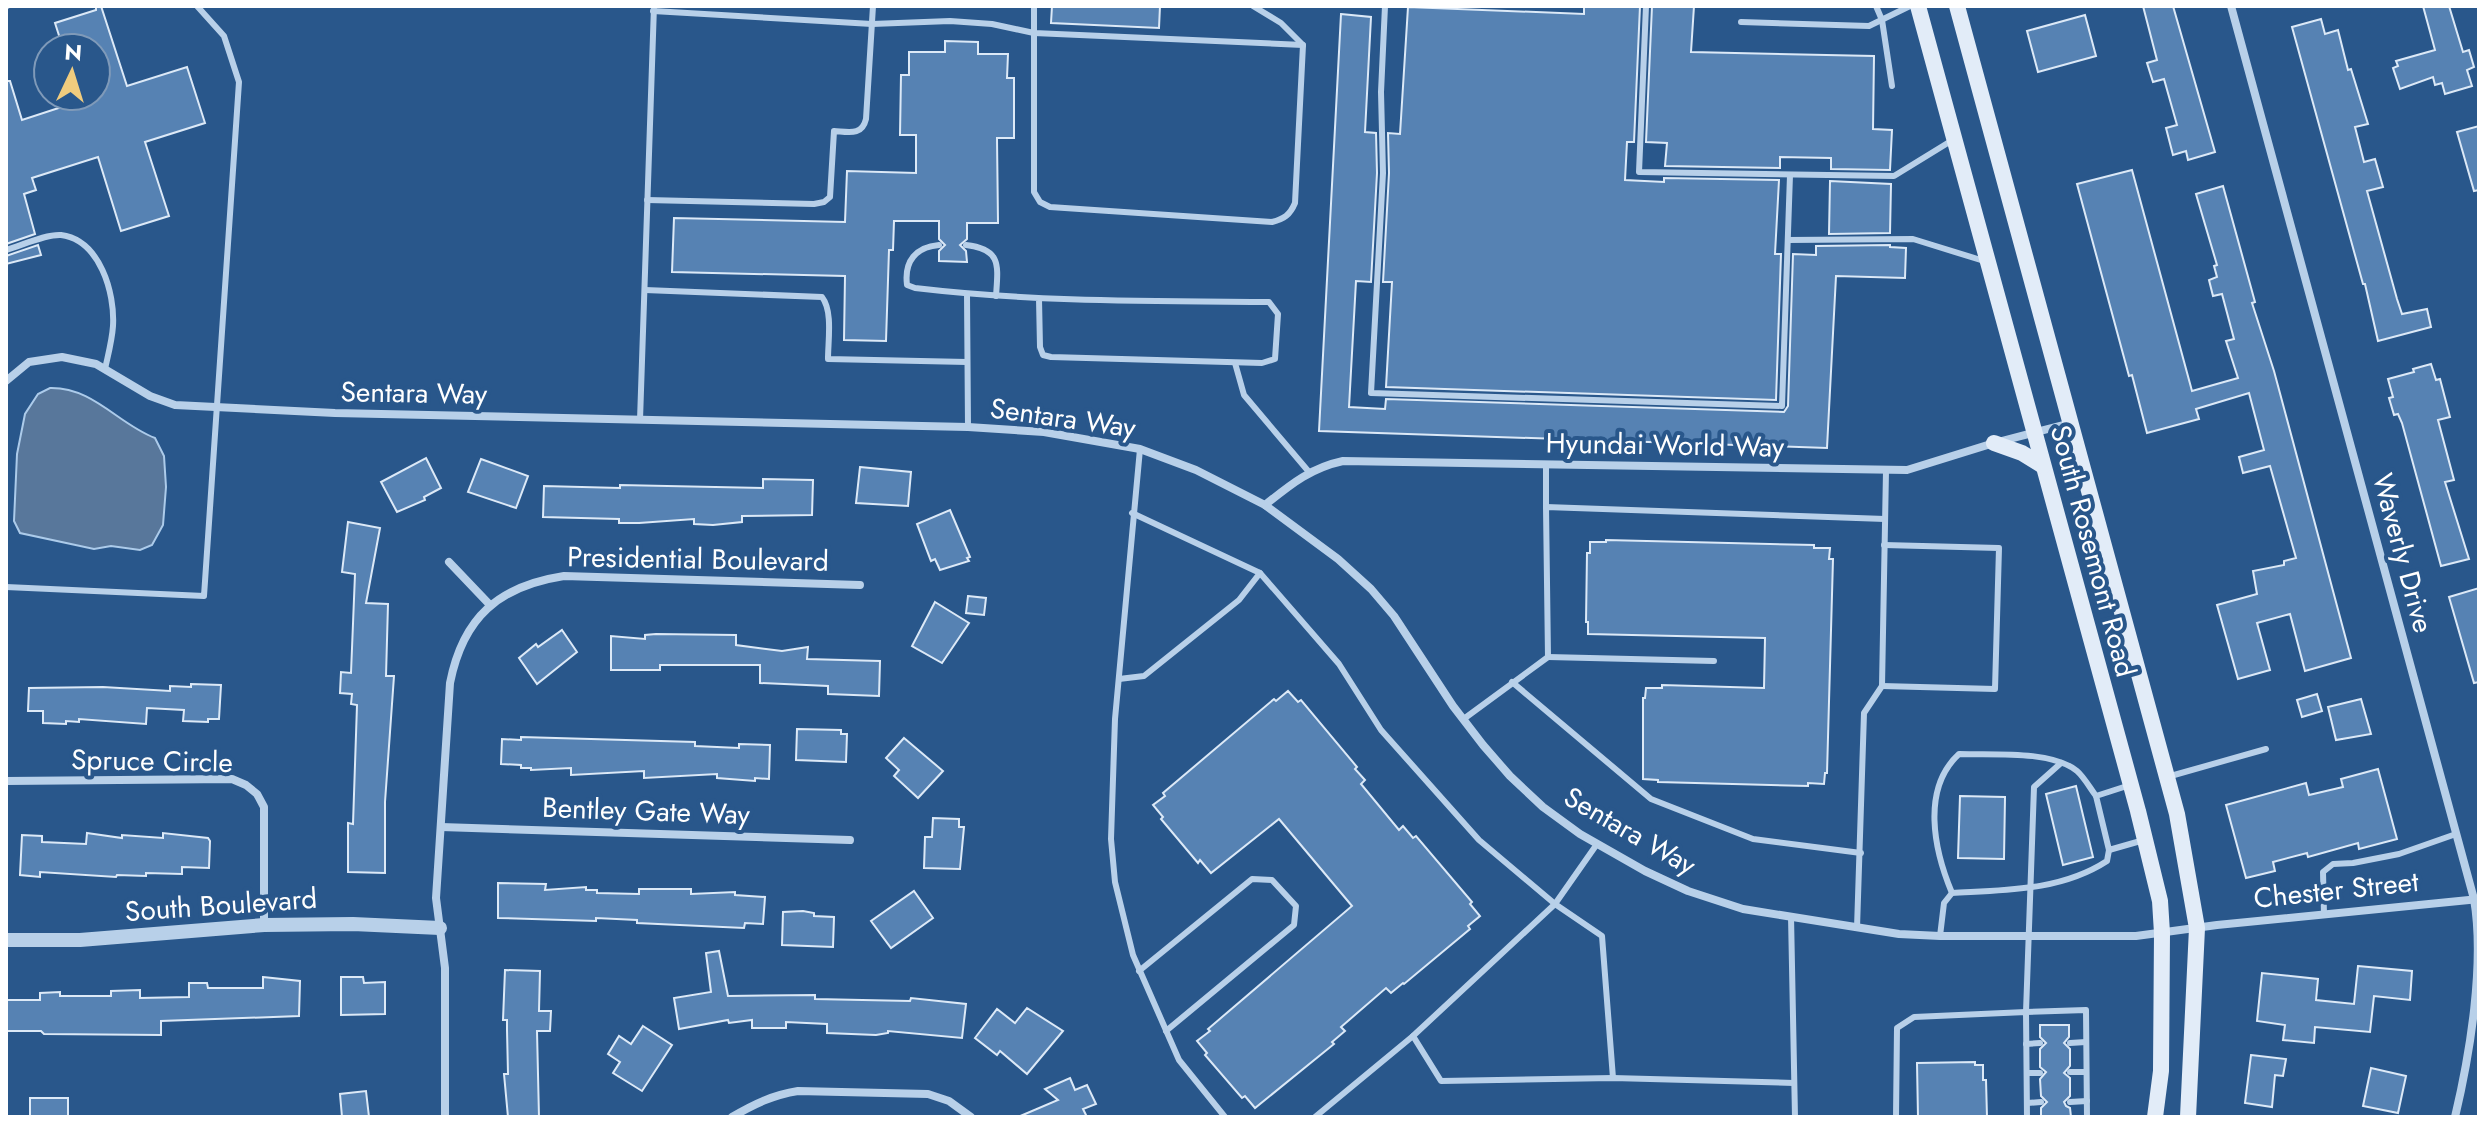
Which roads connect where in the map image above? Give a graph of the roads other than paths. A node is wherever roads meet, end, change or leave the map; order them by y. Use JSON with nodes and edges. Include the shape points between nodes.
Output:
{"nodes":[{"id":1,"x":197,"y":6,"type":"edge"},
{"id":2,"x":873,"y":6,"type":"edge"},
{"id":3,"x":1034,"y":6,"type":"edge"},
{"id":4,"x":1253,"y":6,"type":"edge"},
{"id":5,"x":1385,"y":6,"type":"edge"},
{"id":6,"x":1646,"y":6,"type":"edge"},
{"id":7,"x":1876,"y":6,"type":"edge"},
{"id":8,"x":1910,"y":6,"type":"edge"},
{"id":9,"x":1918,"y":6,"type":"edge"},
{"id":10,"x":1957,"y":6,"type":"edge"},
{"id":11,"x":2231,"y":6,"type":"edge"},
{"id":12,"x":654,"y":9,"type":"edge"},
{"id":13,"x":1882,"y":20,"type":"junction"},
{"id":14,"x":1741,"y":22,"type":"dead end"},
{"id":15,"x":872,"y":24,"type":"junction"},
{"id":16,"x":1034,"y":33,"type":"junction"},
{"id":17,"x":1303,"y":45,"type":"junction"},
{"id":18,"x":1892,"y":86,"type":"dead end"},
{"id":19,"x":1954,"y":139,"type":"junction"},
{"id":20,"x":1790,"y":175,"type":"junction"},
{"id":21,"x":647,"y":200,"type":"junction"},
{"id":22,"x":1788,"y":240,"type":"junction"},
{"id":23,"x":939,"y":245,"type":"dead end"},
{"id":24,"x":966,"y":245,"type":"dead end"},
{"id":25,"x":6,"y":250,"type":"edge"},
{"id":26,"x":1987,"y":262,"type":"junction"},
{"id":27,"x":645,"y":290,"type":"junction"},
{"id":28,"x":967,"y":294,"type":"junction"},
{"id":29,"x":996,"y":296,"type":"junction"},
{"id":30,"x":1039,"y":299,"type":"junction"},
{"id":31,"x":967,"y":362,"type":"junction"},
{"id":32,"x":1235,"y":363,"type":"junction"},
{"id":33,"x":105,"y":369,"type":"junction"},
{"id":34,"x":6,"y":381,"type":"edge"},
{"id":35,"x":216,"y":407,"type":"junction"},
{"id":36,"x":640,"y":420,"type":"junction"},
{"id":37,"x":2071,"y":423,"type":"junction"},
{"id":38,"x":968,"y":427,"type":"junction"},
{"id":39,"x":2034,"y":432,"type":"junction"},
{"id":40,"x":1994,"y":443,"type":"junction"},
{"id":41,"x":1140,"y":449,"type":"junction"},
{"id":42,"x":1546,"y":466,"type":"junction"},
{"id":43,"x":2043,"y":466,"type":"junction"},
{"id":44,"x":1886,"y":471,"type":"junction"},
{"id":45,"x":1309,"y":472,"type":"junction"},
{"id":46,"x":1265,"y":505,"type":"junction"},
{"id":47,"x":1546,"y":507,"type":"junction"},
{"id":48,"x":1132,"y":513,"type":"junction"},
{"id":49,"x":1885,"y":519,"type":"junction"},
{"id":50,"x":1884,"y":545,"type":"junction"},
{"id":51,"x":449,"y":562,"type":"dead end"},
{"id":52,"x":1260,"y":573,"type":"junction"},
{"id":53,"x":860,"y":585,"type":"dead end"},
{"id":54,"x":6,"y":587,"type":"edge"},
{"id":55,"x":490,"y":605,"type":"junction"},
{"id":56,"x":1548,"y":657,"type":"junction"},
{"id":57,"x":1714,"y":661,"type":"dead end"},
{"id":58,"x":1119,"y":679,"type":"junction"},
{"id":59,"x":1512,"y":682,"type":"junction"},
{"id":60,"x":1882,"y":686,"type":"junction"},
{"id":61,"x":1465,"y":718,"type":"junction"},
{"id":62,"x":2266,"y":749,"type":"dead end"},
{"id":63,"x":2061,"y":763,"type":"junction"},
{"id":64,"x":2167,"y":777,"type":"junction"},
{"id":65,"x":6,"y":781,"type":"edge"},
{"id":66,"x":2131,"y":785,"type":"junction"},
{"id":67,"x":2096,"y":796,"type":"junction"},
{"id":68,"x":441,"y":827,"type":"junction"},
{"id":69,"x":2456,"y":834,"type":"junction"},
{"id":70,"x":850,"y":840,"type":"dead end"},
{"id":71,"x":2144,"y":840,"type":"junction"},
{"id":72,"x":1597,"y":844,"type":"junction"},
{"id":73,"x":2109,"y":850,"type":"junction"},
{"id":74,"x":1861,"y":853,"type":"junction"},
{"id":75,"x":2032,"y":887,"type":"junction"},
{"id":76,"x":1952,"y":893,"type":"junction"},
{"id":77,"x":2477,"y":899,"type":"edge"},
{"id":78,"x":1555,"y":904,"type":"junction"},
{"id":79,"x":2324,"y":915,"type":"junction"},
{"id":80,"x":1791,"y":916,"type":"junction"},
{"id":81,"x":264,"y":925,"type":"junction"},
{"id":82,"x":440,"y":928,"type":"junction"},
{"id":83,"x":1857,"y":928,"type":"junction"},
{"id":84,"x":2197,"y":928,"type":"junction"},
{"id":85,"x":2162,"y":933,"type":"junction"},
{"id":86,"x":2027,"y":935,"type":"junction"},
{"id":87,"x":1940,"y":936,"type":"junction"},
{"id":88,"x":6,"y":940,"type":"edge"},
{"id":89,"x":1139,"y":971,"type":"junction"},
{"id":90,"x":2026,"y":1012,"type":"junction"},
{"id":91,"x":1166,"y":1031,"type":"junction"},
{"id":92,"x":1413,"y":1036,"type":"junction"},
{"id":93,"x":2086,"y":1042,"type":"junction"},
{"id":94,"x":2040,"y":1043,"type":"dead end"},
{"id":95,"x":2070,"y":1043,"type":"dead end"},
{"id":96,"x":2026,"y":1044,"type":"junction"},
{"id":97,"x":2070,"y":1072,"type":"dead end"},
{"id":98,"x":2086,"y":1072,"type":"junction"},
{"id":99,"x":2027,"y":1073,"type":"junction"},
{"id":100,"x":2040,"y":1073,"type":"dead end"},
{"id":101,"x":1613,"y":1078,"type":"junction"},
{"id":102,"x":1794,"y":1083,"type":"junction"},
{"id":103,"x":2087,"y":1101,"type":"junction"},
{"id":104,"x":2041,"y":1102,"type":"dead end"},
{"id":105,"x":2070,"y":1102,"type":"dead end"},
{"id":106,"x":2027,"y":1103,"type":"junction"},
{"id":107,"x":445,"y":1117,"type":"edge"},
{"id":108,"x":732,"y":1117,"type":"edge"},
{"id":109,"x":971,"y":1117,"type":"edge"},
{"id":110,"x":1225,"y":1117,"type":"edge"},
{"id":111,"x":1315,"y":1117,"type":"edge"},
{"id":112,"x":1795,"y":1117,"type":"edge"},
{"id":113,"x":1896,"y":1117,"type":"edge"},
{"id":114,"x":2027,"y":1117,"type":"edge"},
{"id":115,"x":2087,"y":1117,"type":"edge"},
{"id":116,"x":2155,"y":1117,"type":"edge"},
{"id":117,"x":2188,"y":1117,"type":"edge"},
{"id":118,"x":2455,"y":1117,"type":"edge"}],
"edges":[{"from":1,"to":35,"type":"lane","via":[[224,36],[239,82]]},
{"from":2,"to":15,"type":"lane"},
{"from":3,"to":16,"type":"lane"},
{"from":4,"to":17,"type":"lane"},
{"from":5,"to":22,"type":"lane","via":[[1383,173],[1371,393],[1782,406]]},
{"from":6,"to":20,"type":"lane","via":[[1639,172]]},
{"from":7,"to":13,"type":"lane"},
{"from":8,"to":13,"type":"lane"},
{"from":9,"to":19,"type":"main road","name":"South Rosemont Road"},
{"from":10,"to":37,"type":"main road","name":"South Rosemont Road"},
{"from":11,"to":69,"type":"street","name":"Waverly Drive"},
{"from":12,"to":15,"type":"lane"},
{"from":12,"to":21,"type":"lane"},
{"from":13,"to":14,"type":"lane","via":[[1869,26]]},
{"from":13,"to":18,"type":"lane"},
{"from":15,"to":16,"type":"lane","via":[[950,21]]},
{"from":15,"to":21,"type":"lane","via":[[864,127],[858,132],[834,131],[832,189],[824,202]]},
{"from":16,"to":17,"type":"lane"},
{"from":16,"to":17,"type":"lane","via":[[1034,192],[1040,202],[1050,207],[1272,222],[1284,219],[1295,203]]},
{"from":19,"to":20,"type":"lane","via":[[1894,176]]},
{"from":19,"to":26,"type":"main road","name":"South Rosemont Road"},
{"from":20,"to":22,"type":"lane"},
{"from":21,"to":27,"type":"lane"},
{"from":22,"to":26,"type":"lane","via":[[1913,239]]},
{"from":23,"to":28,"type":"lane","via":[[926,246],[912,257],[907,285]]},
{"from":24,"to":29,"type":"lane","via":[[985,247],[993,254]]},
{"from":25,"to":33,"type":"lane","via":[[58,235],[75,239],[91,252],[111,295],[113,323]]},
{"from":26,"to":39,"type":"main road","name":"South Rosemont Road"},
{"from":27,"to":31,"type":"lane","via":[[822,297],[828,359]]},
{"from":27,"to":36,"type":"lane"},
{"from":28,"to":29,"type":"lane"},
{"from":28,"to":31,"type":"lane"},
{"from":29,"to":30,"type":"lane"},
{"from":30,"to":32,"type":"lane","via":[[1043,355]]},
{"from":30,"to":32,"type":"lane","via":[[1269,302],[1278,314],[1275,359]]},
{"from":31,"to":38,"type":"lane"},
{"from":32,"to":45,"type":"lane","via":[[1244,395]]},
{"from":33,"to":34,"type":"street","name":"Sentara Way","via":[[79,359],[41,359]]},
{"from":33,"to":35,"type":"street","name":"Sentara Way","via":[[175,405]]},
{"from":35,"to":36,"type":"street","name":"Sentara Way"},
{"from":35,"to":54,"type":"lane","via":[[204,596]]},
{"from":36,"to":38,"type":"street","name":"Sentara Way"},
{"from":37,"to":39,"type":"street","name":"Hyundai World Way"},
{"from":37,"to":64,"type":"main road","name":"South Rosemont Road"},
{"from":38,"to":41,"type":"street","name":"Sentara Way","via":[[1044,432]]},
{"from":39,"to":40,"type":"street","name":"Hyundai World Way"},
{"from":39,"to":43,"type":"main road","name":"South Rosemont Road"},
{"from":40,"to":43,"type":"main road"},
{"from":40,"to":44,"type":"street","name":"Hyundai World Way","via":[[1907,470]]},
{"from":41,"to":46,"type":"street","name":"Sentara Way"},
{"from":41,"to":48,"type":"lane"},
{"from":42,"to":44,"type":"street","name":"Hyundai World Way"},
{"from":42,"to":45,"type":"street","name":"Hyundai World Way","via":[[1343,461]]},
{"from":42,"to":47,"type":"lane"},
{"from":43,"to":66,"type":"main road","name":"South Rosemont Road"},
{"from":44,"to":49,"type":"lane"},
{"from":45,"to":46,"type":"street","name":"Hyundai World Way"},
{"from":46,"to":61,"type":"street","name":"Sentara Way","via":[[1371,589]]},
{"from":47,"to":49,"type":"lane"},
{"from":47,"to":56,"type":"lane"},
{"from":48,"to":52,"type":"lane"},
{"from":48,"to":58,"type":"lane"},
{"from":49,"to":50,"type":"lane"},
{"from":50,"to":60,"type":"lane"},
{"from":50,"to":60,"type":"lane","via":[[1999,548],[1995,689]]},
{"from":51,"to":55,"type":"street"},
{"from":52,"to":58,"type":"lane","via":[[1239,600],[1144,676]]},
{"from":52,"to":78,"type":"lane","via":[[1339,664],[1381,730],[1479,840]]},
{"from":53,"to":55,"type":"street","name":"Presidential Boulevard","via":[[564,576],[525,585]]},
{"from":55,"to":68,"type":"street","name":"Presidential Boulevard","via":[[465,636],[454,664]]},
{"from":56,"to":57,"type":"lane"},
{"from":56,"to":59,"type":"lane"},
{"from":58,"to":89,"type":"lane","via":[[1111,839],[1115,882]]},
{"from":59,"to":61,"type":"lane"},
{"from":59,"to":74,"type":"lane","via":[[1651,799],[1753,839]]},
{"from":60,"to":74,"type":"lane","via":[[1864,713]]},
{"from":61,"to":72,"type":"street","name":"Sentara Way","via":[[1510,776],[1543,807]]},
{"from":62,"to":64,"type":"lane"},
{"from":63,"to":67,"type":"lane","via":[[2077,771]]},
{"from":63,"to":75,"type":"lane","via":[[2034,787]]},
{"from":63,"to":76,"type":"lane","via":[[1959,754],[1945,766],[1934,797],[1939,861]]},
{"from":64,"to":84,"type":"main road","name":"South Rosemont Road"},
{"from":65,"to":81,"type":"street","name":"Spruce Circle","via":[[232,779],[246,785],[257,794],[265,813]]},
{"from":66,"to":67,"type":"lane"},
{"from":66,"to":71,"type":"main road","name":"South Rosemont Road"},
{"from":67,"to":73,"type":"lane"},
{"from":68,"to":70,"type":"street","name":"Bentley Gate Way"},
{"from":68,"to":82,"type":"street","name":"Presidential Boulevard","via":[[436,898]]},
{"from":69,"to":77,"type":"street","name":"Waverly Drive"},
{"from":69,"to":79,"type":"lane","via":[[2399,854],[2333,864],[2323,872]]},
{"from":71,"to":73,"type":"lane"},
{"from":71,"to":85,"type":"main road","name":"South Rosemont Road","via":[[2160,901]]},
{"from":72,"to":78,"type":"lane"},
{"from":72,"to":80,"type":"street","name":"Sentara Way","via":[[1688,891],[1743,909]]},
{"from":73,"to":75,"type":"lane","via":[[2107,861],[2092,870]]},
{"from":74,"to":83,"type":"lane"},
{"from":75,"to":76,"type":"lane"},
{"from":75,"to":86,"type":"lane"},
{"from":76,"to":87,"type":"lane","via":[[1944,903]]},
{"from":77,"to":79,"type":"street","name":"Chester Street"},
{"from":77,"to":118,"type":"street","name":"Waverly Drive","via":[[2476,977]]},
{"from":78,"to":92,"type":"lane"},
{"from":78,"to":101,"type":"lane","via":[[1602,936]]},
{"from":79,"to":84,"type":"street","name":"Chester Street"},
{"from":80,"to":83,"type":"street","name":"Sentara Way"},
{"from":80,"to":102,"type":"lane"},
{"from":81,"to":82,"type":"street","name":"South Boulevard"},
{"from":81,"to":88,"type":"street","name":"South Boulevard","via":[[80,940]]},
{"from":82,"to":107,"type":"street","name":"Presidential Boulevard"},
{"from":83,"to":87,"type":"street","name":"Sentara Way"},
{"from":84,"to":85,"type":"street","name":"Sentara Way"},
{"from":84,"to":117,"type":"main road","name":"South Rosemont Road"},
{"from":85,"to":86,"type":"street","name":"Sentara Way"},
{"from":85,"to":116,"type":"main road","name":"South Rosemont Road","via":[[2161,1071]]},
{"from":86,"to":87,"type":"street","name":"Sentara Way"},
{"from":86,"to":90,"type":"lane"},
{"from":89,"to":91,"type":"lane"},
{"from":89,"to":91,"type":"lane","via":[[1252,879],[1272,880],[1296,906],[1294,925]]},
{"from":90,"to":93,"type":"lane","via":[[2086,1010]]},
{"from":90,"to":96,"type":"lane"},
{"from":90,"to":113,"type":"lane","via":[[1914,1017],[1897,1028]]},
{"from":91,"to":110,"type":"lane","via":[[1179,1060]]},
{"from":92,"to":101,"type":"lane","via":[[1441,1081]]},
{"from":92,"to":111,"type":"lane"},
{"from":93,"to":95,"type":"lane"},
{"from":93,"to":98,"type":"lane"},
{"from":94,"to":96,"type":"lane"},
{"from":96,"to":99,"type":"lane"},
{"from":97,"to":98,"type":"lane"},
{"from":98,"to":103,"type":"lane"},
{"from":99,"to":100,"type":"lane"},
{"from":99,"to":106,"type":"lane"},
{"from":101,"to":102,"type":"lane"},
{"from":102,"to":112,"type":"lane"},
{"from":103,"to":105,"type":"lane"},
{"from":103,"to":115,"type":"lane"},
{"from":104,"to":106,"type":"lane"},
{"from":106,"to":114,"type":"lane"},
{"from":108,"to":109,"type":"street","via":[[757,1102],[798,1091],[928,1094]]}]}
